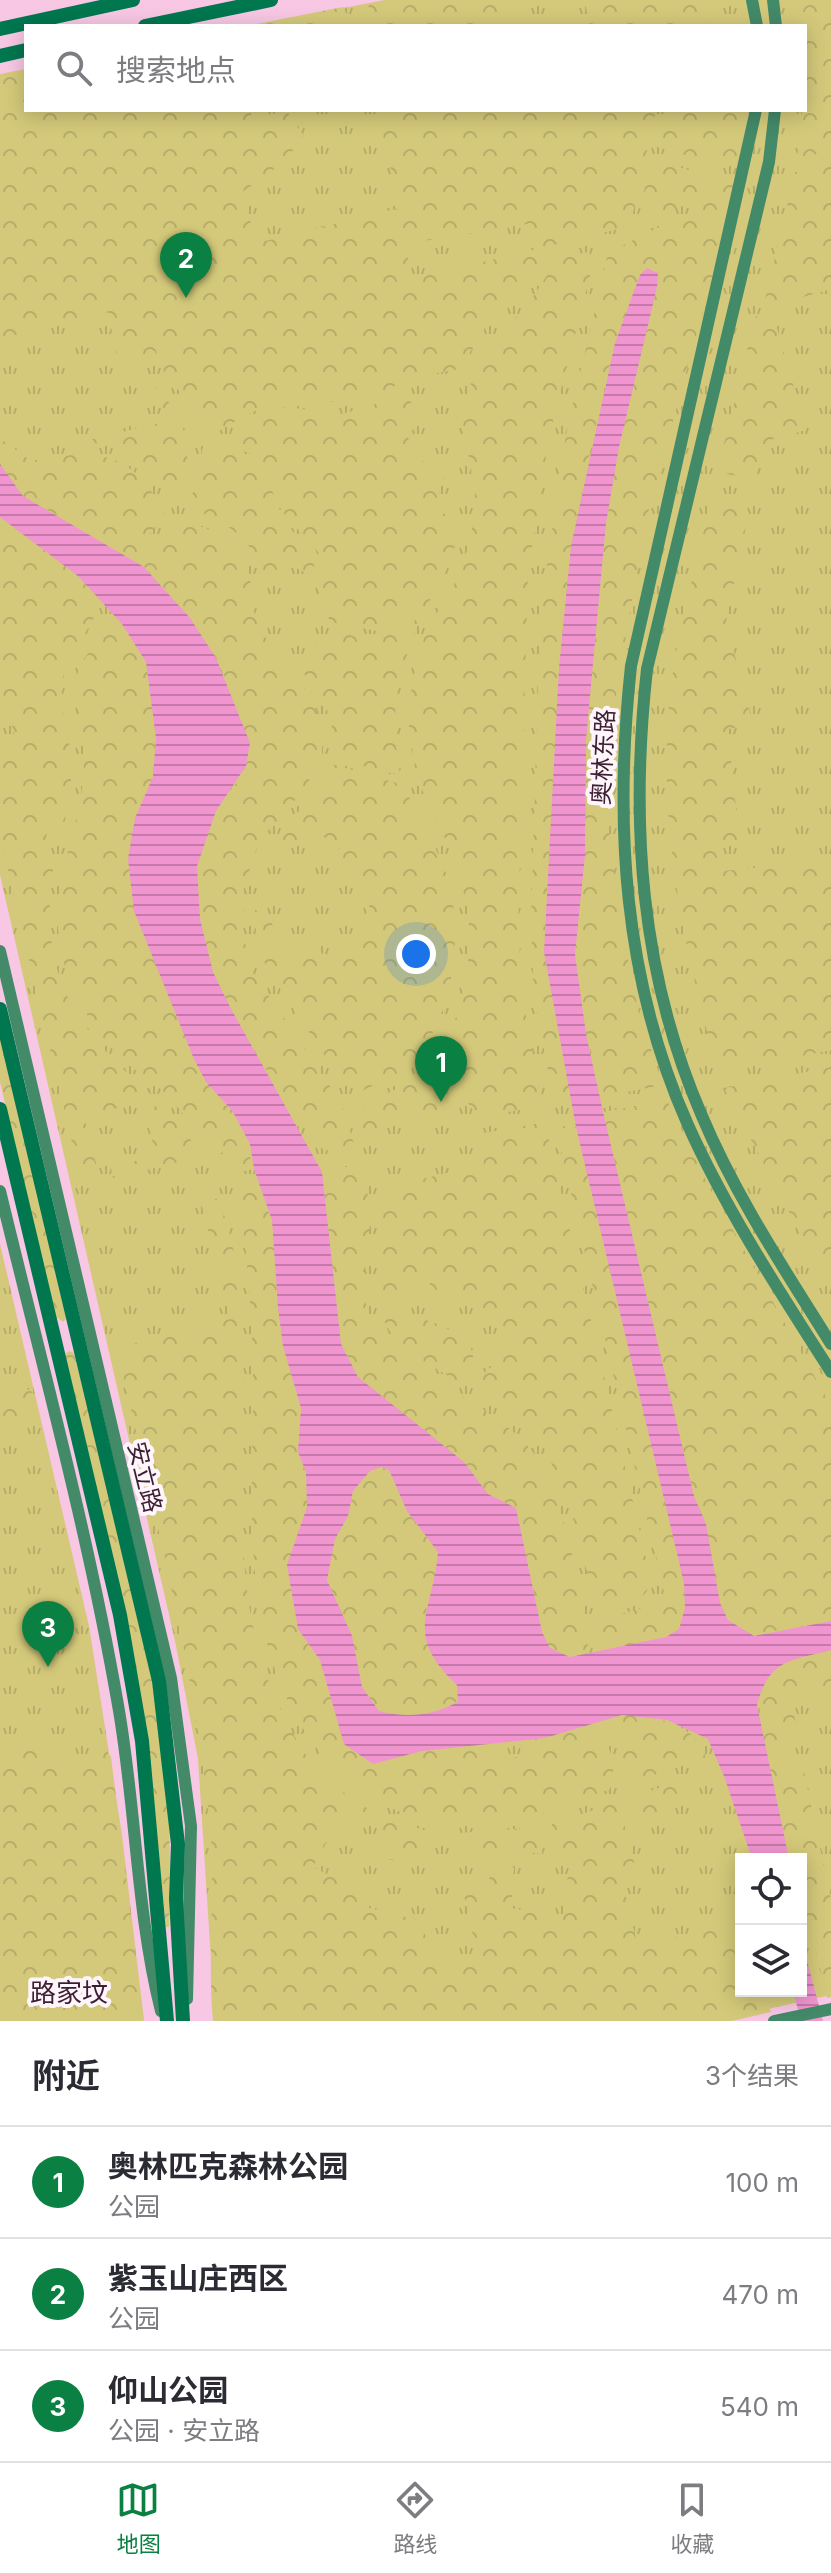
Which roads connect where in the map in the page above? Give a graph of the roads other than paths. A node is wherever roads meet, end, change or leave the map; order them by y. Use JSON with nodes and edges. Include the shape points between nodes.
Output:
{"nodes":[{"id":1,"x":133,"y":0,"type":"edge"},
{"id":2,"x":271,"y":0,"type":"edge"},
{"id":3,"x":752,"y":0,"type":"edge"},
{"id":4,"x":773,"y":0,"type":"edge"},
{"id":5,"x":155,"y":24,"type":"edge"},
{"id":6,"x":757,"y":24,"type":"edge"},
{"id":7,"x":776,"y":24,"type":"edge"},
{"id":8,"x":0,"y":29,"type":"edge"},
{"id":9,"x":24,"y":50,"type":"edge"},
{"id":10,"x":0,"y":56,"type":"edge"},
{"id":11,"x":756,"y":112,"type":"edge"},
{"id":12,"x":775,"y":112,"type":"edge"},
{"id":13,"x":0,"y":951,"type":"edge"},
{"id":14,"x":0,"y":1009,"type":"edge"},
{"id":15,"x":0,"y":1109,"type":"edge"},
{"id":16,"x":0,"y":1191,"type":"edge"},
{"id":17,"x":831,"y":1344,"type":"edge"},
{"id":18,"x":831,"y":1372,"type":"edge"},
{"id":19,"x":831,"y":2009,"type":"edge"},
{"id":20,"x":166,"y":2021,"type":"edge"},
{"id":21,"x":184,"y":2021,"type":"edge"},
{"id":22,"x":774,"y":2021,"type":"edge"}],
"edges":[{"from":1,"to":8,"type":"main road"},
{"from":2,"to":5,"type":"main road"},
{"from":3,"to":6,"type":"main road"},
{"from":4,"to":7,"type":"main road"},
{"from":9,"to":10,"type":"main road"},
{"from":11,"to":18,"type":"main road","name":"奥林东路","via":[[631,666],[623,743],[628,915],[642,988],[687,1123],[717,1184]]},
{"from":12,"to":17,"type":"main road","name":"奥林东路","via":[[769,162],[647,669],[638,744],[638,816],[644,913],[677,1052],[724,1164]]},
{"from":13,"to":21,"type":"main road","name":"安立路","via":[[171,1678],[191,1826]]},
{"from":14,"to":21,"type":"main road","name":"安立路","via":[[159,1681],[178,1844]]},
{"from":15,"to":20,"type":"main road","via":[[120,1615],[142,1741]]},
{"from":16,"to":20,"type":"main road","via":[[103,1620],[126,1753],[149,1963]]},
{"from":19,"to":22,"type":"main road"}]}
